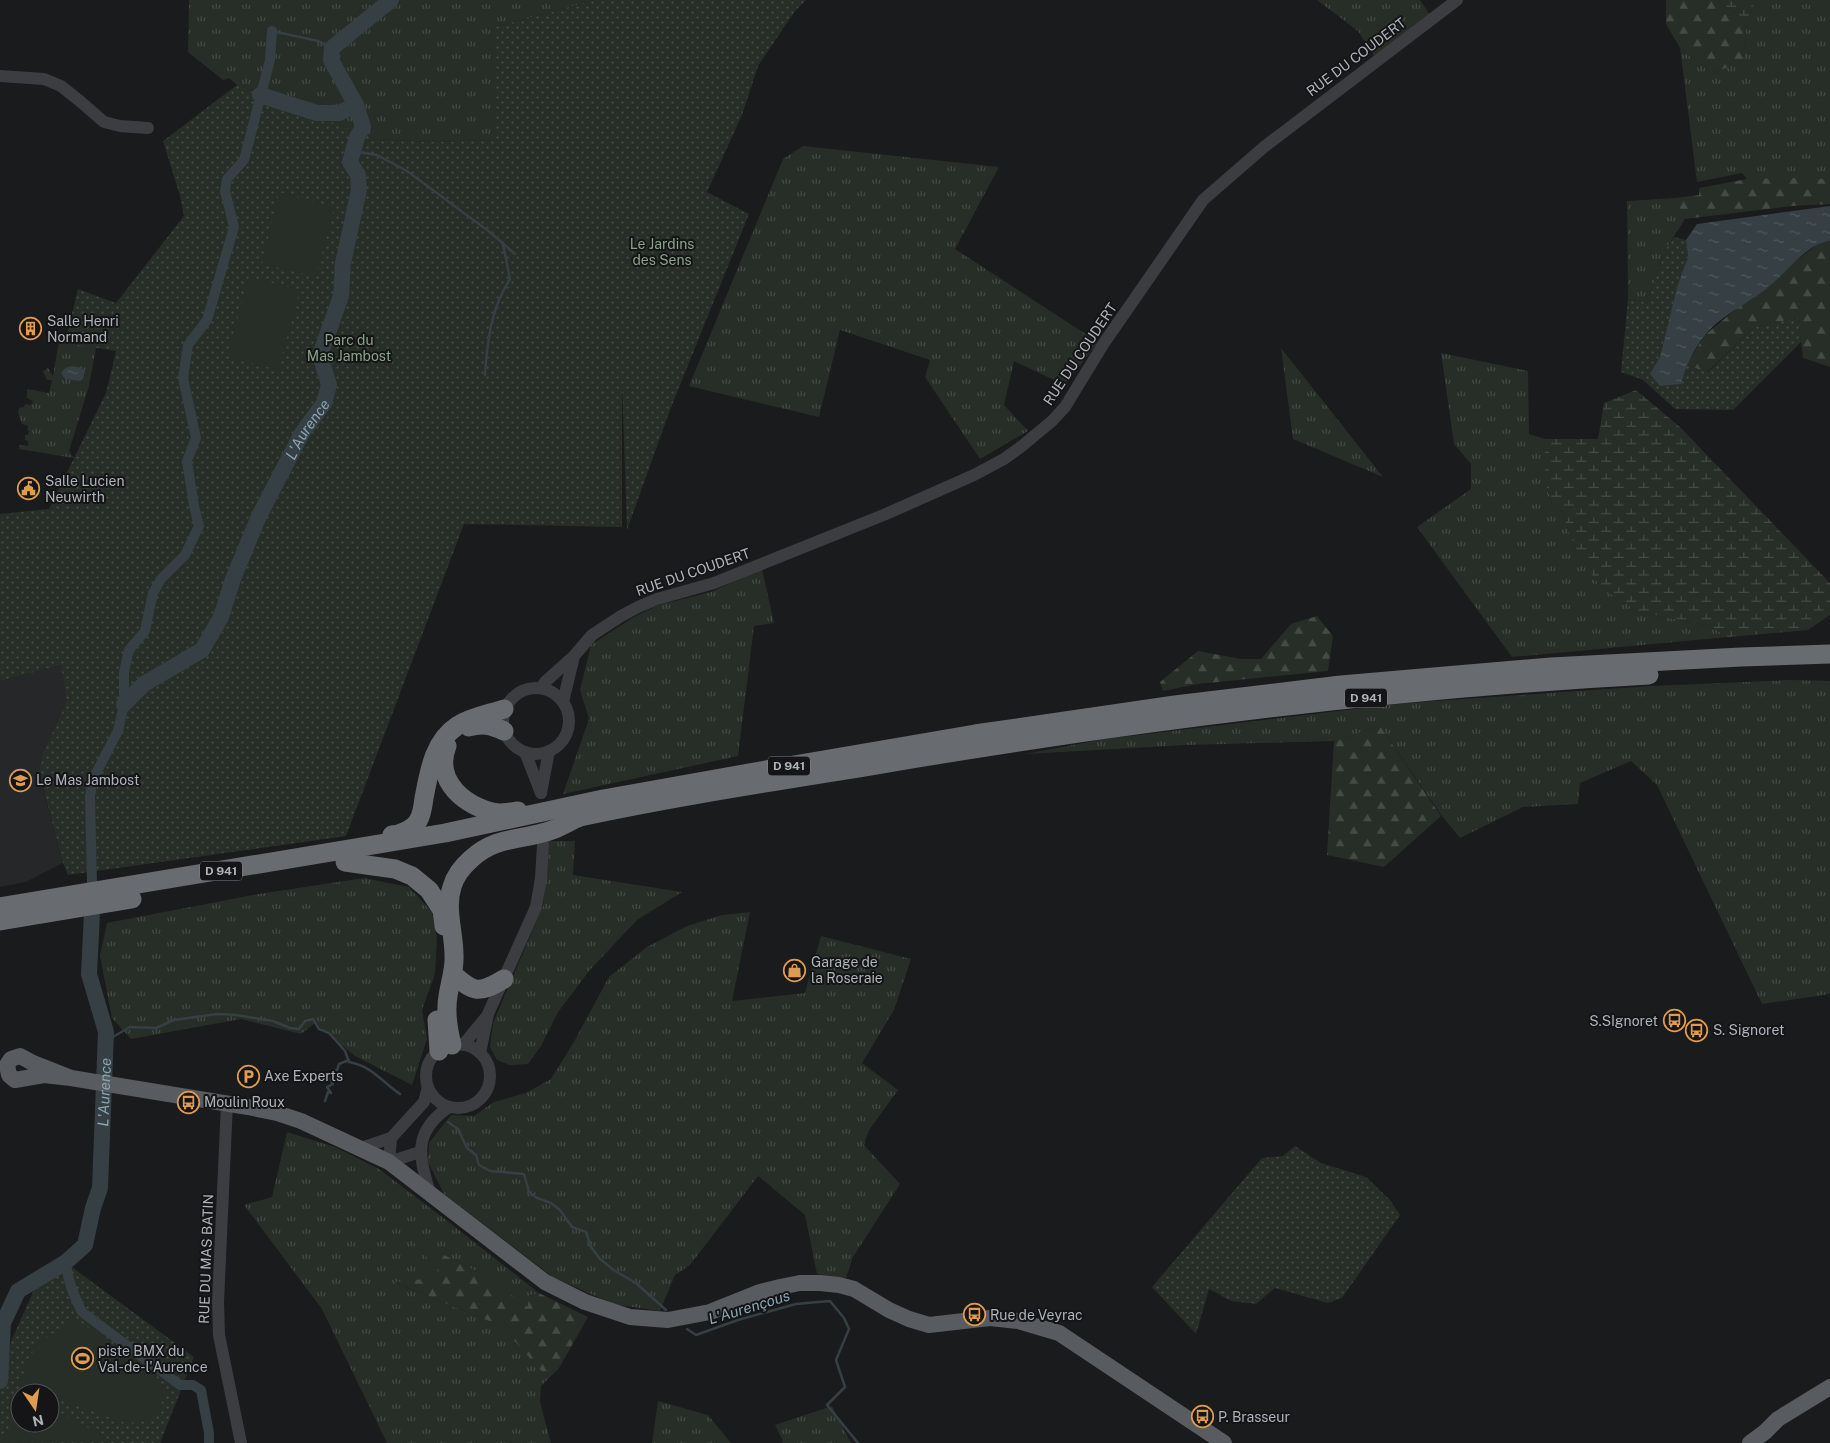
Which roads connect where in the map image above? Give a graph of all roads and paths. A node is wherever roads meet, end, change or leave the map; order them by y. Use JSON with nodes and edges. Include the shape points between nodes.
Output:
{"nodes":[{"id":1,"x":1457,"y":0,"type":"edge"},
{"id":2,"x":0,"y":76,"type":"edge"},
{"id":3,"x":148,"y":128,"type":"dead end"},
{"id":4,"x":1830,"y":654,"type":"edge"},
{"id":5,"x":574,"y":656,"type":"junction"},
{"id":6,"x":1830,"y":667,"type":"edge"},
{"id":7,"x":541,"y":688,"type":"junction"},
{"id":8,"x":564,"y":702,"type":"junction"},
{"id":9,"x":504,"y":709,"type":"junction"},
{"id":10,"x":504,"y":731,"type":"junction"},
{"id":11,"x":549,"y":751,"type":"junction"},
{"id":12,"x":525,"y":752,"type":"junction"},
{"id":13,"x":538,"y":814,"type":"junction"},
{"id":14,"x":580,"y":817,"type":"junction"},
{"id":15,"x":543,"y":844,"type":"dead end"},
{"id":16,"x":342,"y":857,"type":"junction"},
{"id":17,"x":0,"y":907,"type":"edge"},
{"id":18,"x":0,"y":921,"type":"edge"},
{"id":19,"x":453,"y":974,"type":"junction"},
{"id":20,"x":504,"y":979,"type":"junction"},
{"id":21,"x":488,"y":1014,"type":"junction"},
{"id":22,"x":451,"y":1047,"type":"junction"},
{"id":23,"x":480,"y":1053,"type":"junction"},
{"id":24,"x":3,"y":1059,"type":"edge"},
{"id":25,"x":428,"y":1087,"type":"junction"},
{"id":26,"x":227,"y":1103,"type":"junction"},
{"id":27,"x":449,"y":1107,"type":"junction"},
{"id":28,"x":391,"y":1138,"type":"junction"},
{"id":29,"x":361,"y":1148,"type":"junction"},
{"id":30,"x":420,"y":1152,"type":"junction"},
{"id":31,"x":389,"y":1162,"type":"junction"},
{"id":32,"x":430,"y":1193,"type":"junction"},
{"id":33,"x":1830,"y":1387,"type":"edge"},
{"id":34,"x":1830,"y":1398,"type":"edge"},
{"id":35,"x":1765,"y":1432,"type":"junction"},
{"id":36,"x":241,"y":1443,"type":"edge"},
{"id":37,"x":1224,"y":1443,"type":"edge"},
{"id":38,"x":1750,"y":1443,"type":"edge"}],
"edges":[{"from":1,"to":5,"type":"street","name":"RUE DU COUDERT","via":[[1264,147],[1203,200],[1104,343],[1065,407],[1004,460],[886,514],[714,584],[638,606],[592,635]]},
{"from":2,"to":3,"type":"street","via":[[44,79],[61,86],[104,122]]},
{"from":4,"to":13,"type":"highway","number":"D 941","via":[[1541,668],[1341,685],[1175,705],[794,765],[603,799]]},
{"from":5,"to":7,"type":"street","name":"RUE DU COUDERT"},
{"from":5,"to":8,"type":"street","name":"RUE DU COUDERT"},
{"from":6,"to":14,"type":"highway","number":"D 941","via":[[1544,682],[1178,719],[905,760]]},
{"from":7,"to":8,"type":"street","via":[[550,690]]},
{"from":7,"to":9,"type":"street","via":[[515,694]]},
{"from":8,"to":11,"type":"street","via":[[568,711],[568,730],[557,746]]},
{"from":9,"to":10,"type":"street"},
{"from":9,"to":16,"type":"highway","via":[[456,727],[444,740],[435,752],[420,820],[414,826],[400,834],[361,841]]},
{"from":10,"to":12,"type":"street","via":[[508,740]]},
{"from":10,"to":13,"type":"highway","via":[[482,724],[461,731],[449,741],[444,771],[452,790],[466,802],[498,812]]},
{"from":11,"to":12,"type":"street","via":[[541,754]]},
{"from":11,"to":12,"type":"street","via":[[540,793]]},
{"from":13,"to":16,"type":"highway","number":"D 941"},
{"from":14,"to":16,"type":"highway","number":"D 941","via":[[455,844]]},
{"from":14,"to":19,"type":"highway","via":[[551,831],[496,842],[464,865],[452,887]]},
{"from":15,"to":20,"type":"street","via":[[536,907]]},
{"from":16,"to":17,"type":"highway","number":"D 941"},
{"from":16,"to":18,"type":"highway","number":"D 941"},
{"from":16,"to":22,"type":"highway","via":[[412,876],[429,890],[442,910],[445,968],[437,1010]]},
{"from":19,"to":20,"type":"highway","via":[[466,986],[478,990]]},
{"from":19,"to":22,"type":"highway","via":[[446,1013]]},
{"from":20,"to":21,"type":"street"},
{"from":21,"to":22,"type":"street"},
{"from":21,"to":23,"type":"street"},
{"from":22,"to":23,"type":"street","via":[[472,1048]]},
{"from":22,"to":25,"type":"street","via":[[432,1058],[427,1067]]},
{"from":23,"to":27,"type":"street","via":[[490,1075],[485,1094],[469,1106]]},
{"from":24,"to":26,"type":"main road","via":[[9,1061],[20,1056],[27,1069]]},
{"from":25,"to":27,"type":"street","via":[[432,1096]]},
{"from":25,"to":28,"type":"street","via":[[424,1102]]},
{"from":26,"to":29,"type":"main road","via":[[302,1121]]},
{"from":26,"to":36,"type":"street","name":"RUE DU MAS BATIN","via":[[218,1318]]},
{"from":27,"to":30,"type":"street","via":[[438,1114],[426,1130]]},
{"from":28,"to":29,"type":"street"},
{"from":28,"to":31,"type":"street"},
{"from":29,"to":31,"type":"main road"},
{"from":30,"to":31,"type":"street"},
{"from":30,"to":32,"type":"street"},
{"from":31,"to":32,"type":"main road"},
{"from":32,"to":37,"type":"main road","via":[[545,1282],[584,1302],[626,1316],[668,1320],[710,1312],[780,1286],[820,1283],[854,1290],[895,1313],[929,1326],[990,1318],[1018,1321],[1060,1334]]},
{"from":33,"to":35,"type":"main road","via":[[1778,1419]]},
{"from":34,"to":35,"type":"main road","via":[[1783,1426]]},
{"from":35,"to":38,"type":"main road"}]}
